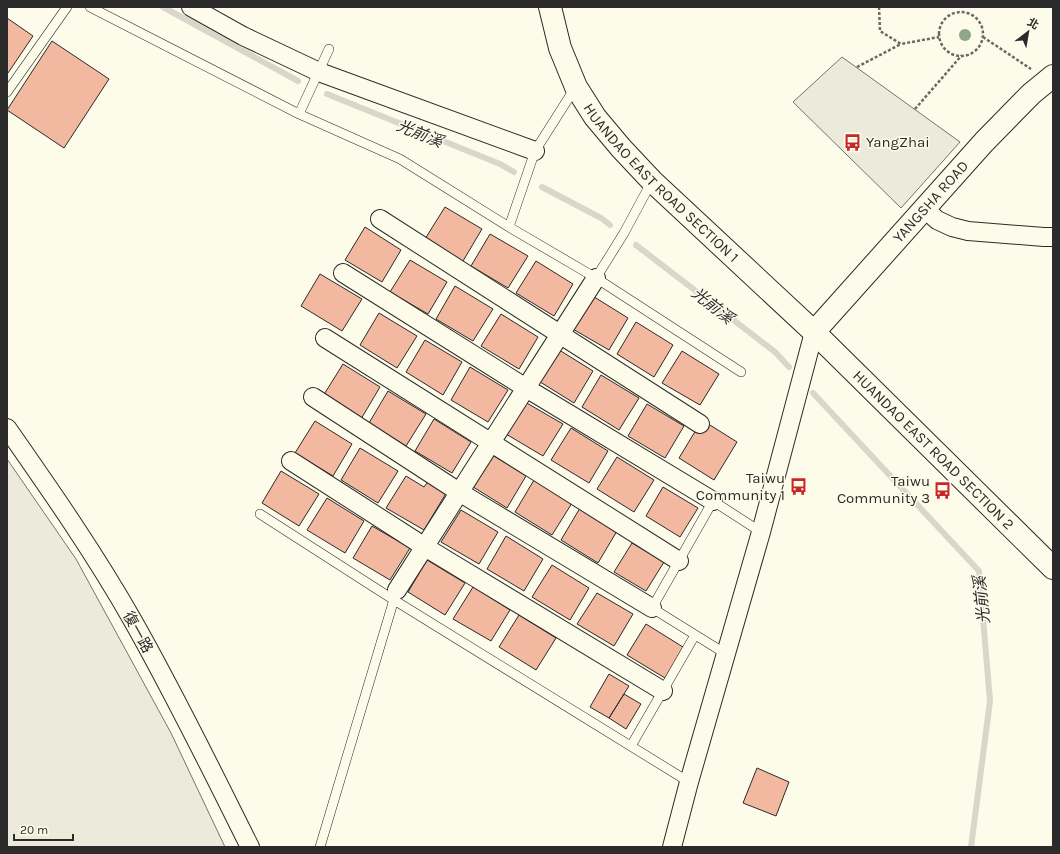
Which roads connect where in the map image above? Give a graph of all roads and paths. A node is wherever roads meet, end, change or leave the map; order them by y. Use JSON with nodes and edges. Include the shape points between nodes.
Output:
{"nodes":[{"id":1,"x":67,"y":7,"type":"edge"},
{"id":2,"x":90,"y":7,"type":"edge"},
{"id":3,"x":191,"y":7,"type":"edge"},
{"id":4,"x":550,"y":7,"type":"edge"},
{"id":5,"x":879,"y":7,"type":"edge"},
{"id":6,"x":939,"y":36,"type":"junction"},
{"id":7,"x":983,"y":37,"type":"junction"},
{"id":8,"x":901,"y":44,"type":"junction"},
{"id":9,"x":329,"y":49,"type":"dead end"},
{"id":10,"x":962,"y":56,"type":"junction"},
{"id":11,"x":857,"y":67,"type":"dead end"},
{"id":12,"x":319,"y":72,"type":"junction"},
{"id":13,"x":1051,"y":82,"type":"edge"},
{"id":14,"x":576,"y":87,"type":"junction"},
{"id":15,"x":7,"y":92,"type":"edge"},
{"id":16,"x":915,"y":109,"type":"dead end"},
{"id":17,"x":300,"y":114,"type":"junction"},
{"id":18,"x":535,"y":151,"type":"junction"},
{"id":19,"x":652,"y":181,"type":"junction"},
{"id":20,"x":924,"y":208,"type":"junction"},
{"id":21,"x":380,"y":219,"type":"dead end"},
{"id":22,"x":509,"y":227,"type":"junction"},
{"id":23,"x":1053,"y":237,"type":"edge"},
{"id":24,"x":343,"y":273,"type":"dead end"},
{"id":25,"x":596,"y":278,"type":"junction"},
{"id":26,"x":814,"y":332,"type":"junction"},
{"id":27,"x":560,"y":335,"type":"junction"},
{"id":28,"x":325,"y":338,"type":"dead end"},
{"id":29,"x":741,"y":372,"type":"dead end"},
{"id":30,"x":526,"y":388,"type":"junction"},
{"id":31,"x":312,"y":397,"type":"dead end"},
{"id":32,"x":700,"y":424,"type":"dead end"},
{"id":33,"x":7,"y":428,"type":"edge"},
{"id":34,"x":491,"y":443,"type":"junction"},
{"id":35,"x":291,"y":461,"type":"dead end"},
{"id":36,"x":459,"y":492,"type":"junction"},
{"id":37,"x":713,"y":501,"type":"junction"},
{"id":38,"x":260,"y":514,"type":"dead end"},
{"id":39,"x":761,"y":532,"type":"junction"},
{"id":40,"x":425,"y":546,"type":"junction"},
{"id":41,"x":679,"y":561,"type":"junction"},
{"id":42,"x":1053,"y":568,"type":"edge"},
{"id":43,"x":396,"y":595,"type":"junction"},
{"id":44,"x":652,"y":608,"type":"junction"},
{"id":45,"x":695,"y":635,"type":"junction"},
{"id":46,"x":726,"y":654,"type":"junction"},
{"id":47,"x":663,"y":691,"type":"junction"},
{"id":48,"x":631,"y":746,"type":"junction"},
{"id":49,"x":689,"y":782,"type":"junction"},
{"id":50,"x":250,"y":847,"type":"edge"},
{"id":51,"x":320,"y":847,"type":"edge"},
{"id":52,"x":672,"y":847,"type":"edge"}],
"edges":[{"from":1,"to":15,"type":"lane"},
{"from":2,"to":17,"type":"lane"},
{"from":3,"to":12,"type":"street","via":[[243,36]]},
{"from":4,"to":14,"type":"main road","name":"HUANDAO EAST ROAD SECTION 1","via":[[560,48]]},
{"from":5,"to":8,"type":"path","via":[[880,31]]},
{"from":6,"to":7,"type":"path","via":[[942,22],[954,13],[962,12],[970,13],[976,18]]},
{"from":6,"to":8,"type":"path"},
{"from":6,"to":10,"type":"path","via":[[948,51]]},
{"from":7,"to":10,"type":"path","via":[[976,50]]},
{"from":7,"to":13,"type":"path"},
{"from":8,"to":11,"type":"path"},
{"from":9,"to":12,"type":"lane"},
{"from":10,"to":16,"type":"path"},
{"from":12,"to":17,"type":"lane"},
{"from":12,"to":18,"type":"street"},
{"from":13,"to":20,"type":"main road","name":"YANGSHA ROAD","via":[[1031,94]]},
{"from":14,"to":18,"type":"lane"},
{"from":14,"to":19,"type":"main road","name":"HUANDAO EAST ROAD SECTION 1","via":[[595,117]]},
{"from":17,"to":22,"type":"lane","via":[[400,159]]},
{"from":18,"to":22,"type":"lane"},
{"from":19,"to":25,"type":"lane"},
{"from":19,"to":26,"type":"main road","name":"HUANDAO EAST ROAD SECTION 1"},
{"from":20,"to":23,"type":"street","via":[[937,220],[952,227],[976,232]]},
{"from":20,"to":26,"type":"main road","name":"YANGSHA ROAD"},
{"from":21,"to":27,"type":"street"},
{"from":22,"to":25,"type":"lane"},
{"from":24,"to":30,"type":"street"},
{"from":25,"to":27,"type":"street"},
{"from":25,"to":29,"type":"lane"},
{"from":26,"to":39,"type":"street"},
{"from":26,"to":42,"type":"main road","name":"HUANDAO EAST ROAD SECTION 2"},
{"from":27,"to":30,"type":"street"},
{"from":27,"to":32,"type":"street"},
{"from":28,"to":34,"type":"street"},
{"from":30,"to":34,"type":"street"},
{"from":30,"to":37,"type":"street"},
{"from":31,"to":36,"type":"street"},
{"from":33,"to":50,"type":"street","name":"復一路","via":[[89,548],[133,621]]},
{"from":34,"to":36,"type":"street"},
{"from":34,"to":41,"type":"street"},
{"from":35,"to":40,"type":"street"},
{"from":36,"to":40,"type":"street"},
{"from":36,"to":44,"type":"street"},
{"from":37,"to":39,"type":"lane"},
{"from":37,"to":41,"type":"lane"},
{"from":38,"to":43,"type":"lane"},
{"from":39,"to":46,"type":"street"},
{"from":40,"to":43,"type":"street"},
{"from":40,"to":47,"type":"street"},
{"from":41,"to":44,"type":"lane"},
{"from":43,"to":48,"type":"lane"},
{"from":43,"to":51,"type":"lane"},
{"from":44,"to":45,"type":"lane"},
{"from":45,"to":46,"type":"lane"},
{"from":45,"to":47,"type":"lane"},
{"from":46,"to":49,"type":"street"},
{"from":47,"to":48,"type":"lane"},
{"from":48,"to":49,"type":"lane"},
{"from":49,"to":52,"type":"street"}]}
